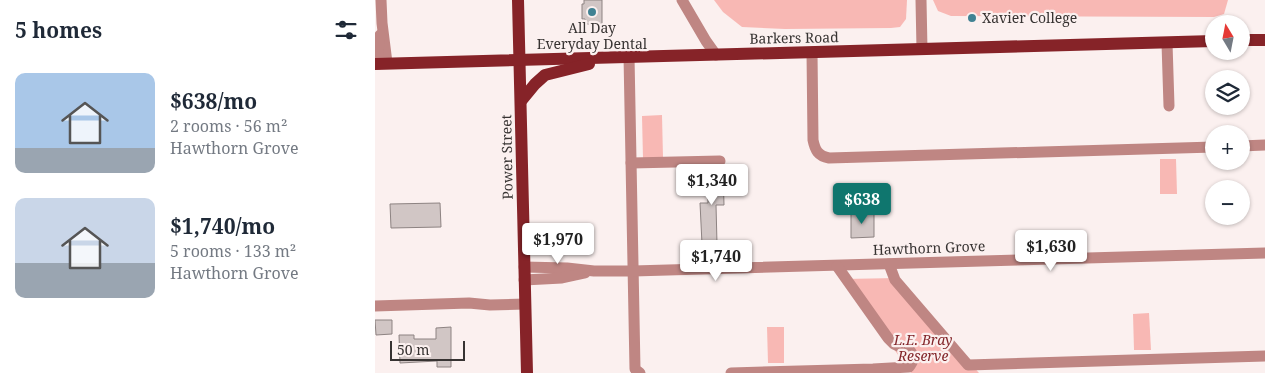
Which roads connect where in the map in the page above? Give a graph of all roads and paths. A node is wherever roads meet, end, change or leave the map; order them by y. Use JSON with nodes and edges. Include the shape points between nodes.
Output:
{"nodes":[{"id":1,"x":381,"y":0,"type":"edge"},
{"id":2,"x":518,"y":0,"type":"edge"},
{"id":3,"x":682,"y":0,"type":"edge"},
{"id":4,"x":921,"y":0,"type":"edge"},
{"id":5,"x":1250,"y":40,"type":"edge"},
{"id":6,"x":1265,"y":40,"type":"edge"},
{"id":7,"x":1205,"y":41,"type":"edge"},
{"id":8,"x":1167,"y":43,"type":"junction"},
{"id":9,"x":922,"y":49,"type":"junction"},
{"id":10,"x":812,"y":52,"type":"junction"},
{"id":11,"x":716,"y":54,"type":"junction"},
{"id":12,"x":629,"y":56,"type":"junction"},
{"id":13,"x":613,"y":57,"type":"junction"},
{"id":14,"x":520,"y":60,"type":"junction"},
{"id":15,"x":380,"y":64,"type":"edge"},
{"id":16,"x":521,"y":101,"type":"junction"},
{"id":17,"x":1169,"y":106,"type":"dead end"},
{"id":18,"x":1265,"y":145,"type":"edge"},
{"id":19,"x":1250,"y":146,"type":"edge"},
{"id":20,"x":1205,"y":147,"type":"edge"},
{"id":21,"x":720,"y":161,"type":"dead end"},
{"id":22,"x":631,"y":163,"type":"junction"},
{"id":23,"x":1265,"y":253,"type":"edge"},
{"id":24,"x":889,"y":264,"type":"junction"},
{"id":25,"x":837,"y":266,"type":"junction"},
{"id":26,"x":633,"y":271,"type":"junction"},
{"id":27,"x":524,"y":274,"type":"junction"},
{"id":28,"x":525,"y":300,"type":"junction"},
{"id":29,"x":375,"y":306,"type":"edge"},
{"id":30,"x":1265,"y":356,"type":"edge"},
{"id":31,"x":527,"y":373,"type":"edge"},
{"id":32,"x":640,"y":373,"type":"edge"},
{"id":33,"x":731,"y":373,"type":"edge"}],
"edges":[{"from":1,"to":15,"type":"street"},
{"from":2,"to":14,"type":"main road","name":"Power Street"},
{"from":3,"to":11,"type":"street"},
{"from":4,"to":9,"type":"street"},
{"from":5,"to":6,"type":"main road"},
{"from":7,"to":8,"type":"main road","name":"Barkers Road"},
{"from":8,"to":9,"type":"main road","name":"Barkers Road"},
{"from":8,"to":17,"type":"street"},
{"from":9,"to":10,"type":"main road","name":"Barkers Road"},
{"from":10,"to":11,"type":"main road","name":"Barkers Road"},
{"from":10,"to":20,"type":"street","via":[[813,140],[823,157]]},
{"from":11,"to":12,"type":"main road","name":"Barkers Road"},
{"from":12,"to":13,"type":"main road","name":"Barkers Road"},
{"from":12,"to":22,"type":"street"},
{"from":13,"to":14,"type":"main road","name":"Barkers Road"},
{"from":13,"to":16,"type":"main road","via":[[545,75]]},
{"from":14,"to":15,"type":"main road","name":"Barkers Road"},
{"from":14,"to":16,"type":"main road","name":"Power Street"},
{"from":16,"to":27,"type":"main road","name":"Power Street"},
{"from":18,"to":19,"type":"street"},
{"from":21,"to":22,"type":"street"},
{"from":22,"to":26,"type":"street"},
{"from":23,"to":24,"type":"street","name":"Hawthorn Grove"},
{"from":24,"to":25,"type":"street","name":"Hawthorn Grove"},
{"from":24,"to":30,"type":"street","via":[[895,280],[968,365]]},
{"from":25,"to":26,"type":"street","name":"Hawthorn Grove"},
{"from":25,"to":33,"type":"street","via":[[888,338],[911,352],[913,362],[909,367]]},
{"from":26,"to":27,"type":"street","name":"Hawthorn Grove","via":[[567,268]]},
{"from":26,"to":32,"type":"street","via":[[635,369]]},
{"from":27,"to":28,"type":"main road","name":"Power Street"},
{"from":28,"to":29,"type":"street","via":[[490,305]]},
{"from":28,"to":31,"type":"main road","name":"Power Street"}]}
